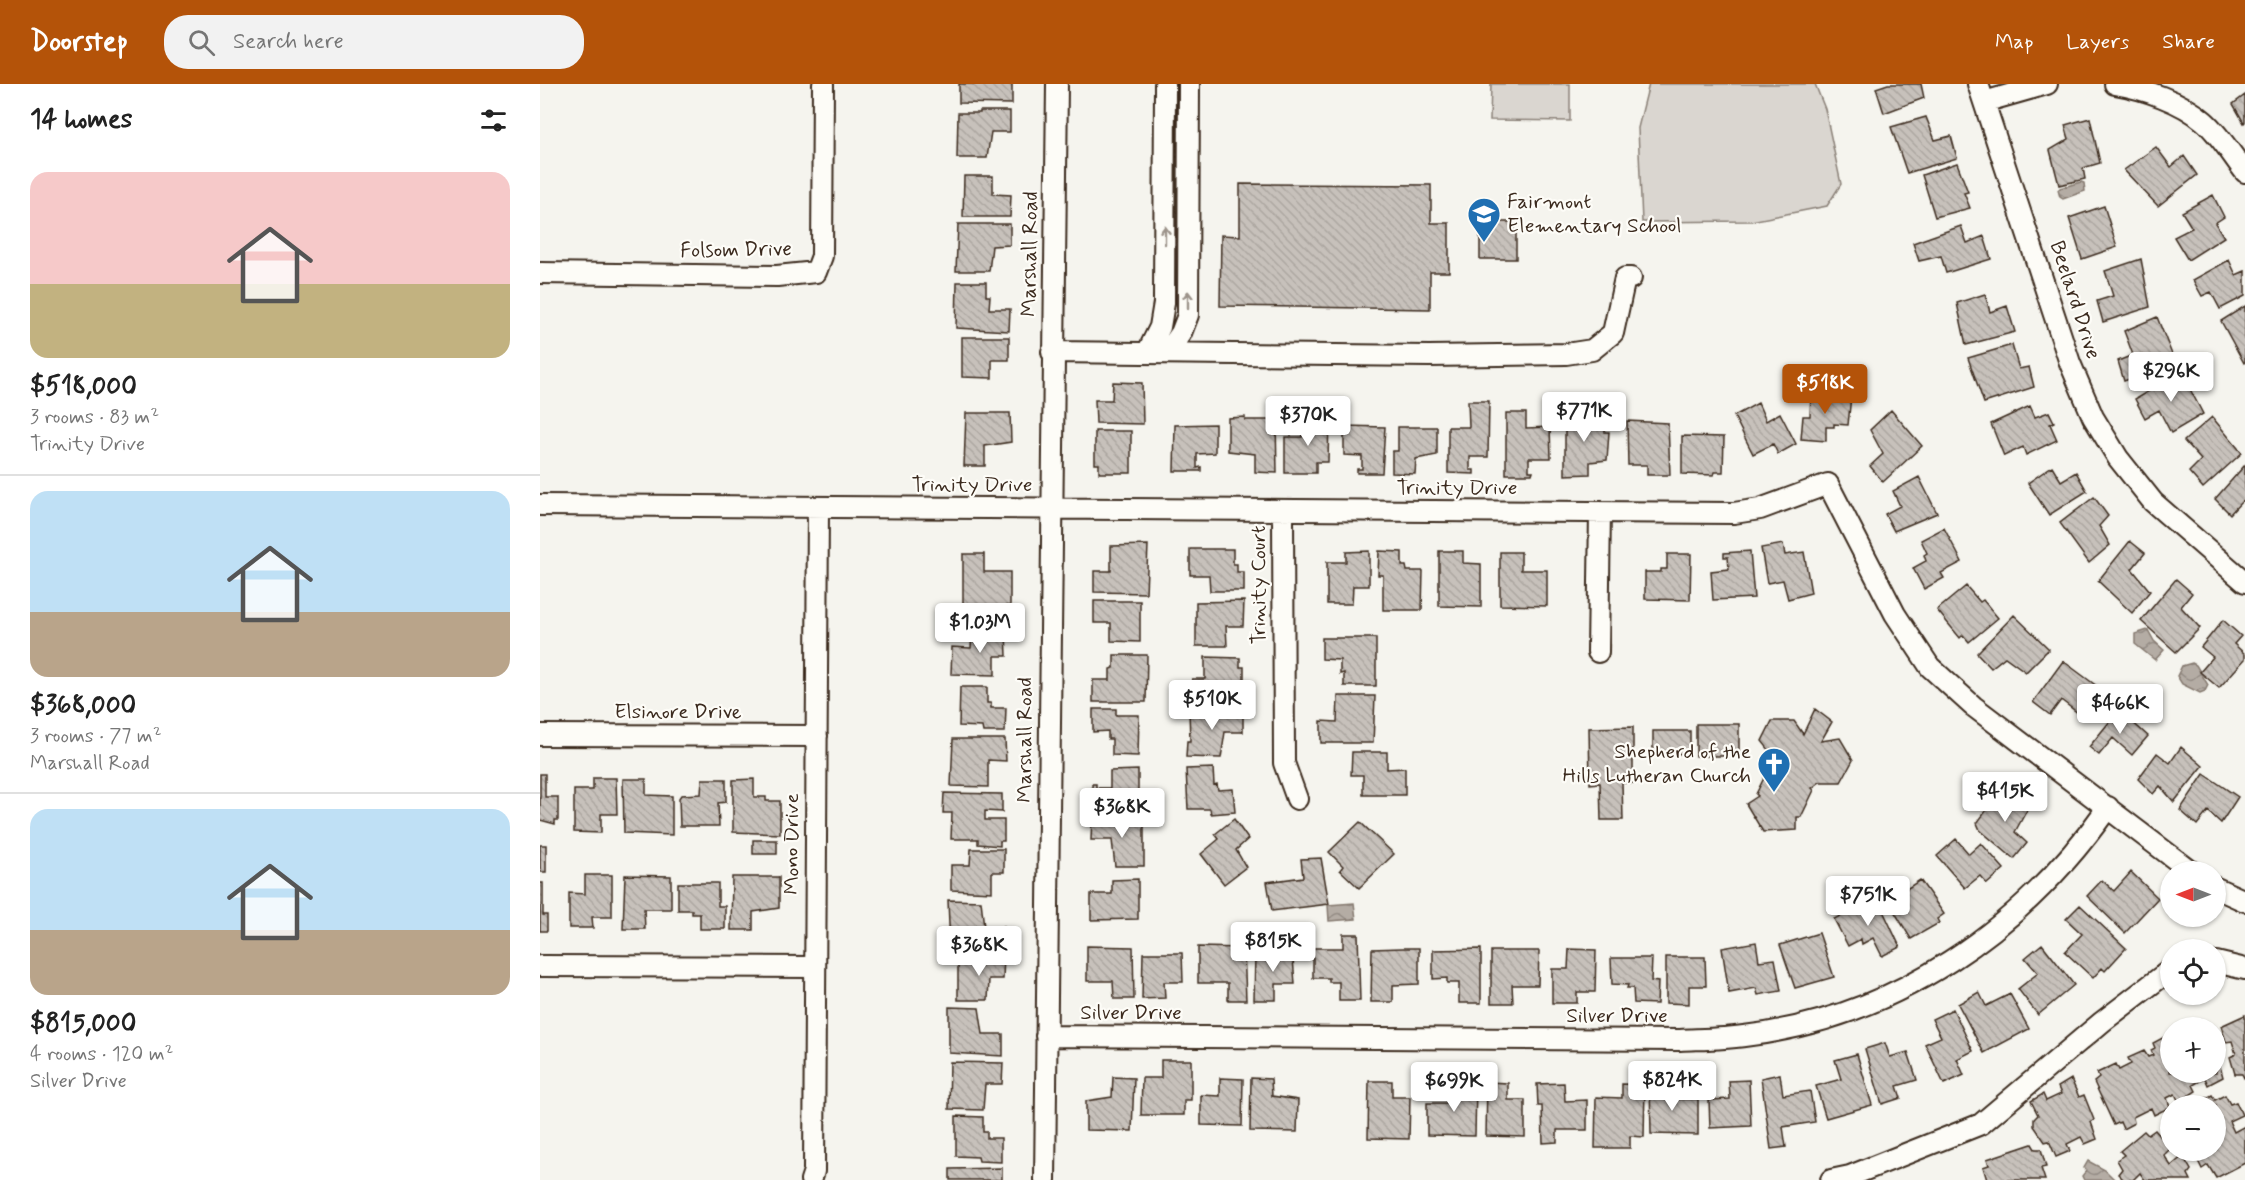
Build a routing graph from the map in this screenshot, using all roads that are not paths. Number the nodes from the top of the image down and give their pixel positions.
1 (823, 84) edge
2 (1057, 84) edge
3 (1165, 84) edge
4 (1189, 84) edge
5 (2047, 84) edge
6 (2115, 84) edge
7 (1981, 93) edge
8 (2245, 172) edge
9 (540, 273) edge
10 (1631, 278) dead end
11 (1052, 352) junction
12 (1147, 353) junction
13 (1167, 353) junction
14 (540, 505) edge
15 (818, 508) junction
16 (1051, 510) junction
17 (1283, 512) junction
18 (1600, 512) junction
19 (2245, 582) edge
20 (1598, 652) dead end
21 (540, 735) edge
22 (817, 736) junction
23 (1297, 799) dead end
24 (2108, 807) junction
25 (2178, 861) edge
26 (2226, 893) edge
27 (2245, 902) edge
28 (2226, 964) edge
29 (540, 966) edge
30 (815, 967) junction
31 (2245, 969) edge
32 (2160, 978) edge
33 (1046, 1036) junction
34 (810, 1180) edge
35 (1045, 1180) edge
36 (1831, 1180) edge

1 - 9 street, Folsom Drive
2 - 11 street, Marshall Road
12 -> 3 street
13 -> 4 street
5 - 7 street
6 - 8 street
7 - 19 street, Beelard Drive
10 - 13 street
11 - 12 street
11 - 16 street, Marshall Road
12 - 13 street
14 - 15 street, Trinity Drive
15 - 16 street, Trinity Drive
15 - 22 street, Mono Drive
16 - 17 street, Trinity Drive
16 - 33 street, Marshall Road
17 - 18 street, Trinity Drive
17 - 23 street, Trinity Court
18 - 20 street
18 - 24 street, Trinity Drive
21 - 22 street, Elsinore Drive
22 - 30 street, Mono Drive
24 - 25 street, Trinity Drive
24 - 33 street, Silver Drive
26 - 27 street
28 - 31 street
29 - 30 street
30 - 34 street, Mono Drive
32 - 36 street
33 - 35 street, Marshall Road

